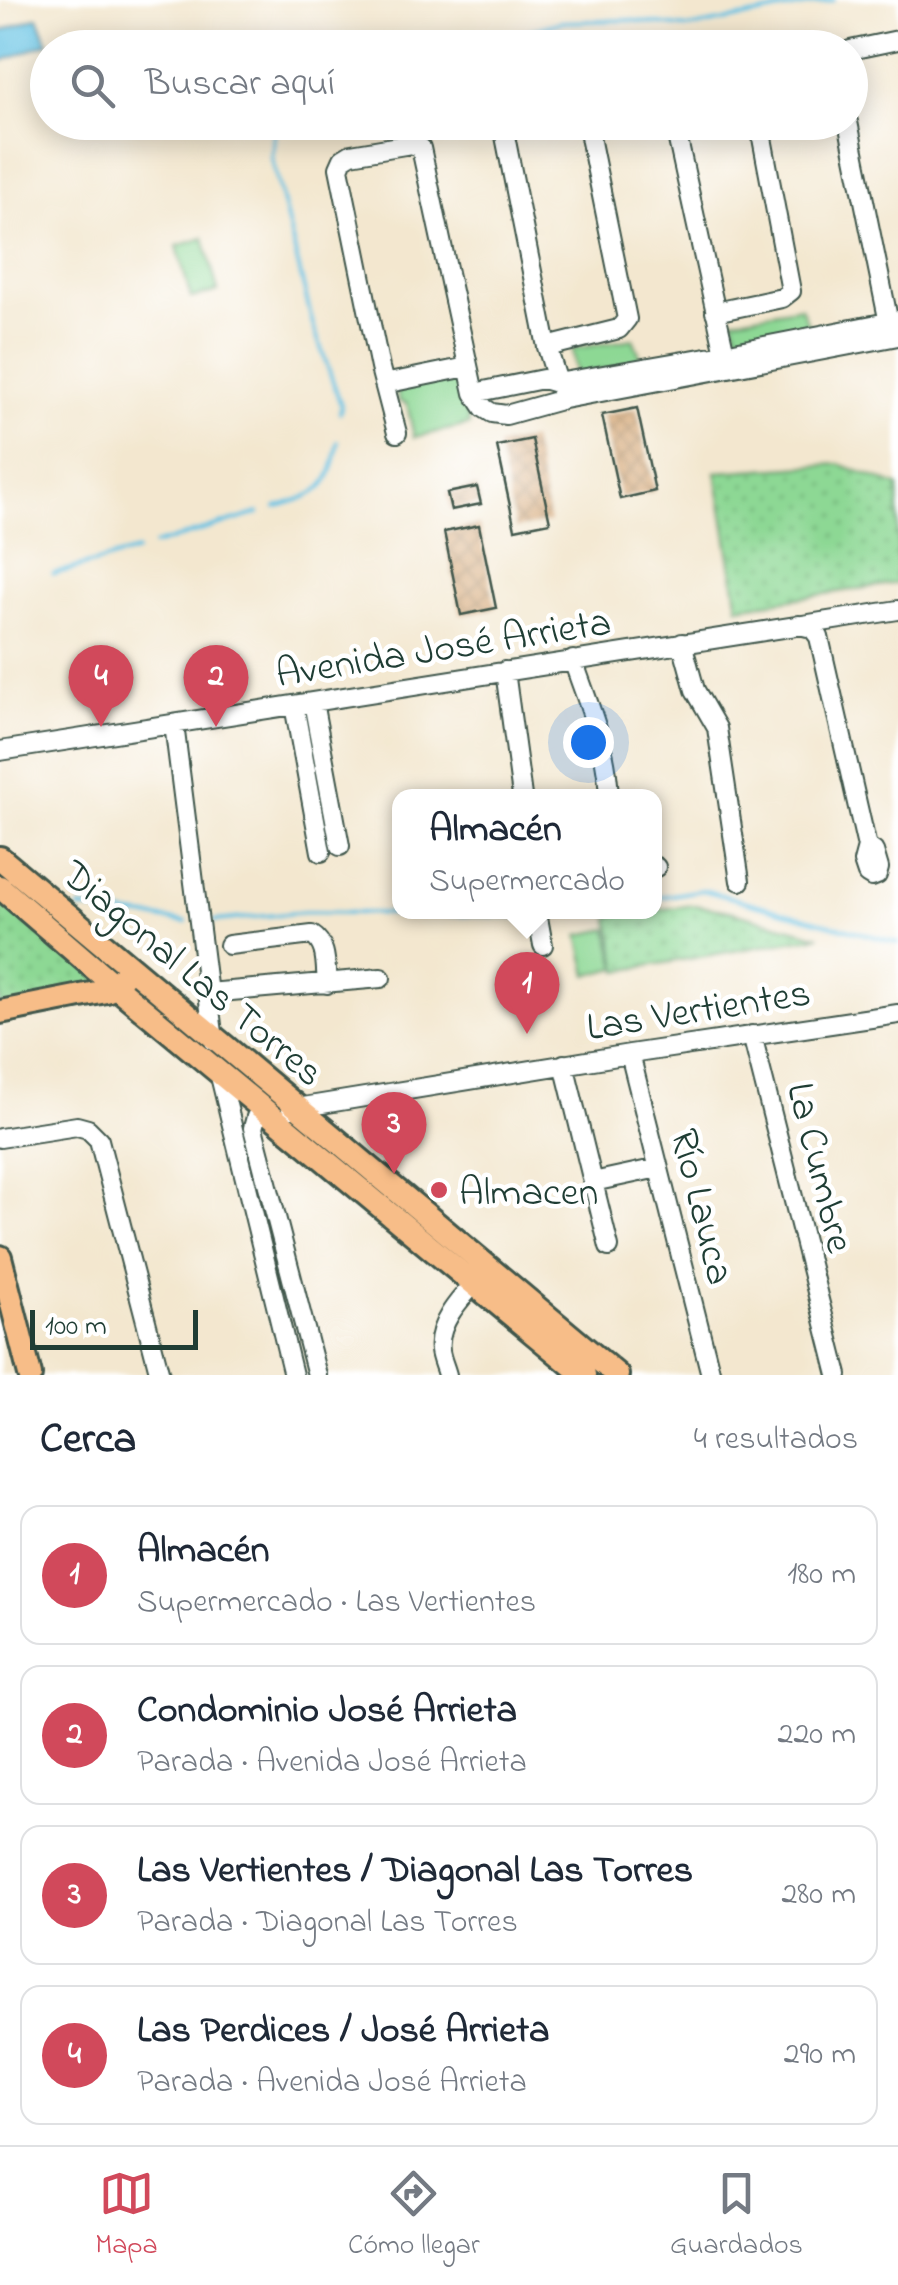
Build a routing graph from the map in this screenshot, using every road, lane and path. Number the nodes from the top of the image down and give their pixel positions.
1 (898, 40) edge
2 (868, 46) edge
3 (505, 140) edge
4 (591, 140) edge
5 (678, 140) edge
6 (762, 140) edge
7 (853, 140) edge
8 (889, 275) edge
9 (715, 312) junction
10 (894, 329) edge
11 (547, 347) junction
12 (726, 361) junction
13 (468, 367) junction
14 (384, 384) junction
15 (561, 392) junction
16 (474, 393) junction
17 (397, 433) dead end
18 (898, 610) edge
19 (836, 619) junction
20 (799, 625) junction
21 (818, 637) junction
22 (682, 643) junction
23 (573, 660) junction
24 (505, 671) junction
25 (303, 703) junction
26 (174, 724) junction
27 (0, 750) edge
28 (521, 789) edge
29 (609, 789) edge
30 (340, 846) dead end
31 (867, 846) dead end
32 (321, 852) dead end
33 (0, 858) edge
34 (740, 881) dead end
35 (0, 886) edge
36 (538, 919) edge
37 (229, 945) dead end
38 (542, 945) dead end
39 (122, 961) junction
40 (381, 978) dead end
41 (327, 984) junction
42 (116, 987) junction
43 (208, 993) junction
44 (0, 1012) edge
45 (898, 1014) edge
46 (752, 1035) junction
47 (214, 1038) junction
48 (630, 1054) junction
49 (564, 1064) junction
50 (219, 1071) junction
51 (296, 1107) junction
52 (268, 1112) junction
53 (0, 1138) edge
54 (658, 1168) junction
55 (593, 1182) junction
56 (609, 1248) dead end
57 (0, 1257) edge
58 (482, 1275) junction
59 (30, 1375) edge
60 (160, 1375) edge
61 (293, 1375) edge
62 (317, 1375) edge
63 (446, 1375) edge
64 (584, 1375) edge
65 (617, 1375) edge
66 (710, 1375) edge
67 (838, 1375) edge

1 - 2 street
3 - 11 street
4 - 11 street
5 - 9 street
6 - 9 street
7 - 8 street
8 - 10 street
9 - 12 street
10 - 12 street
11 - 15 street
12 - 15 street
13 - 14 street
13 - 14 street
13 - 16 street
14 - 17 street
15 - 16 street
15 - 16 street
18 - 19 street, Avenida José Arrieta
19 - 20 street, Avenida José Arrieta
19 - 21 street
20 - 21 street
20 - 22 street, Avenida José Arrieta
21 - 31 street
22 - 23 street, Avenida José Arrieta
22 - 34 street
23 - 24 street, Avenida José Arrieta
23 - 29 street
24 - 25 street, Avenida José Arrieta
24 - 28 street
25 - 26 street, Avenida José Arrieta
25 - 30 street
25 - 32 street
26 - 27 street, Avenida José Arrieta
26 - 43 street
33 - 39 main road, Diagonal Las Torres
35 - 42 main road, Diagonal Las Torres
36 - 38 street
37 - 41 street
39 - 42 main road
39 - 47 main road, Diagonal Las Torres
40 - 41 street
41 - 43 street
42 - 44 main road
42 - 50 main road, Diagonal Las Torres
43 - 47 street
45 - 46 street, Las Vertientes
46 - 48 street, Las Vertientes
46 - 67 street, La Cumbre
47 - 50 street
47 - 51 main road, Diagonal Las Torres
48 - 49 street, Las Vertientes
48 - 54 street, Río Lauca
49 - 51 street, Las Vertientes
49 - 55 street
50 - 52 main road, Diagonal Las Torres
50 - 61 street
51 - 52 street, Las Vertientes
51 - 58 main road, Diagonal Las Torres
52 - 58 main road, Diagonal Las Torres
52 - 62 street
53 - 60 street
54 - 55 street
54 - 66 street, Río Lauca
55 - 56 street
57 - 59 main road
58 - 63 street
58 - 64 main road, Diagonal Las Torres
58 - 65 main road, Diagonal Las Torres

